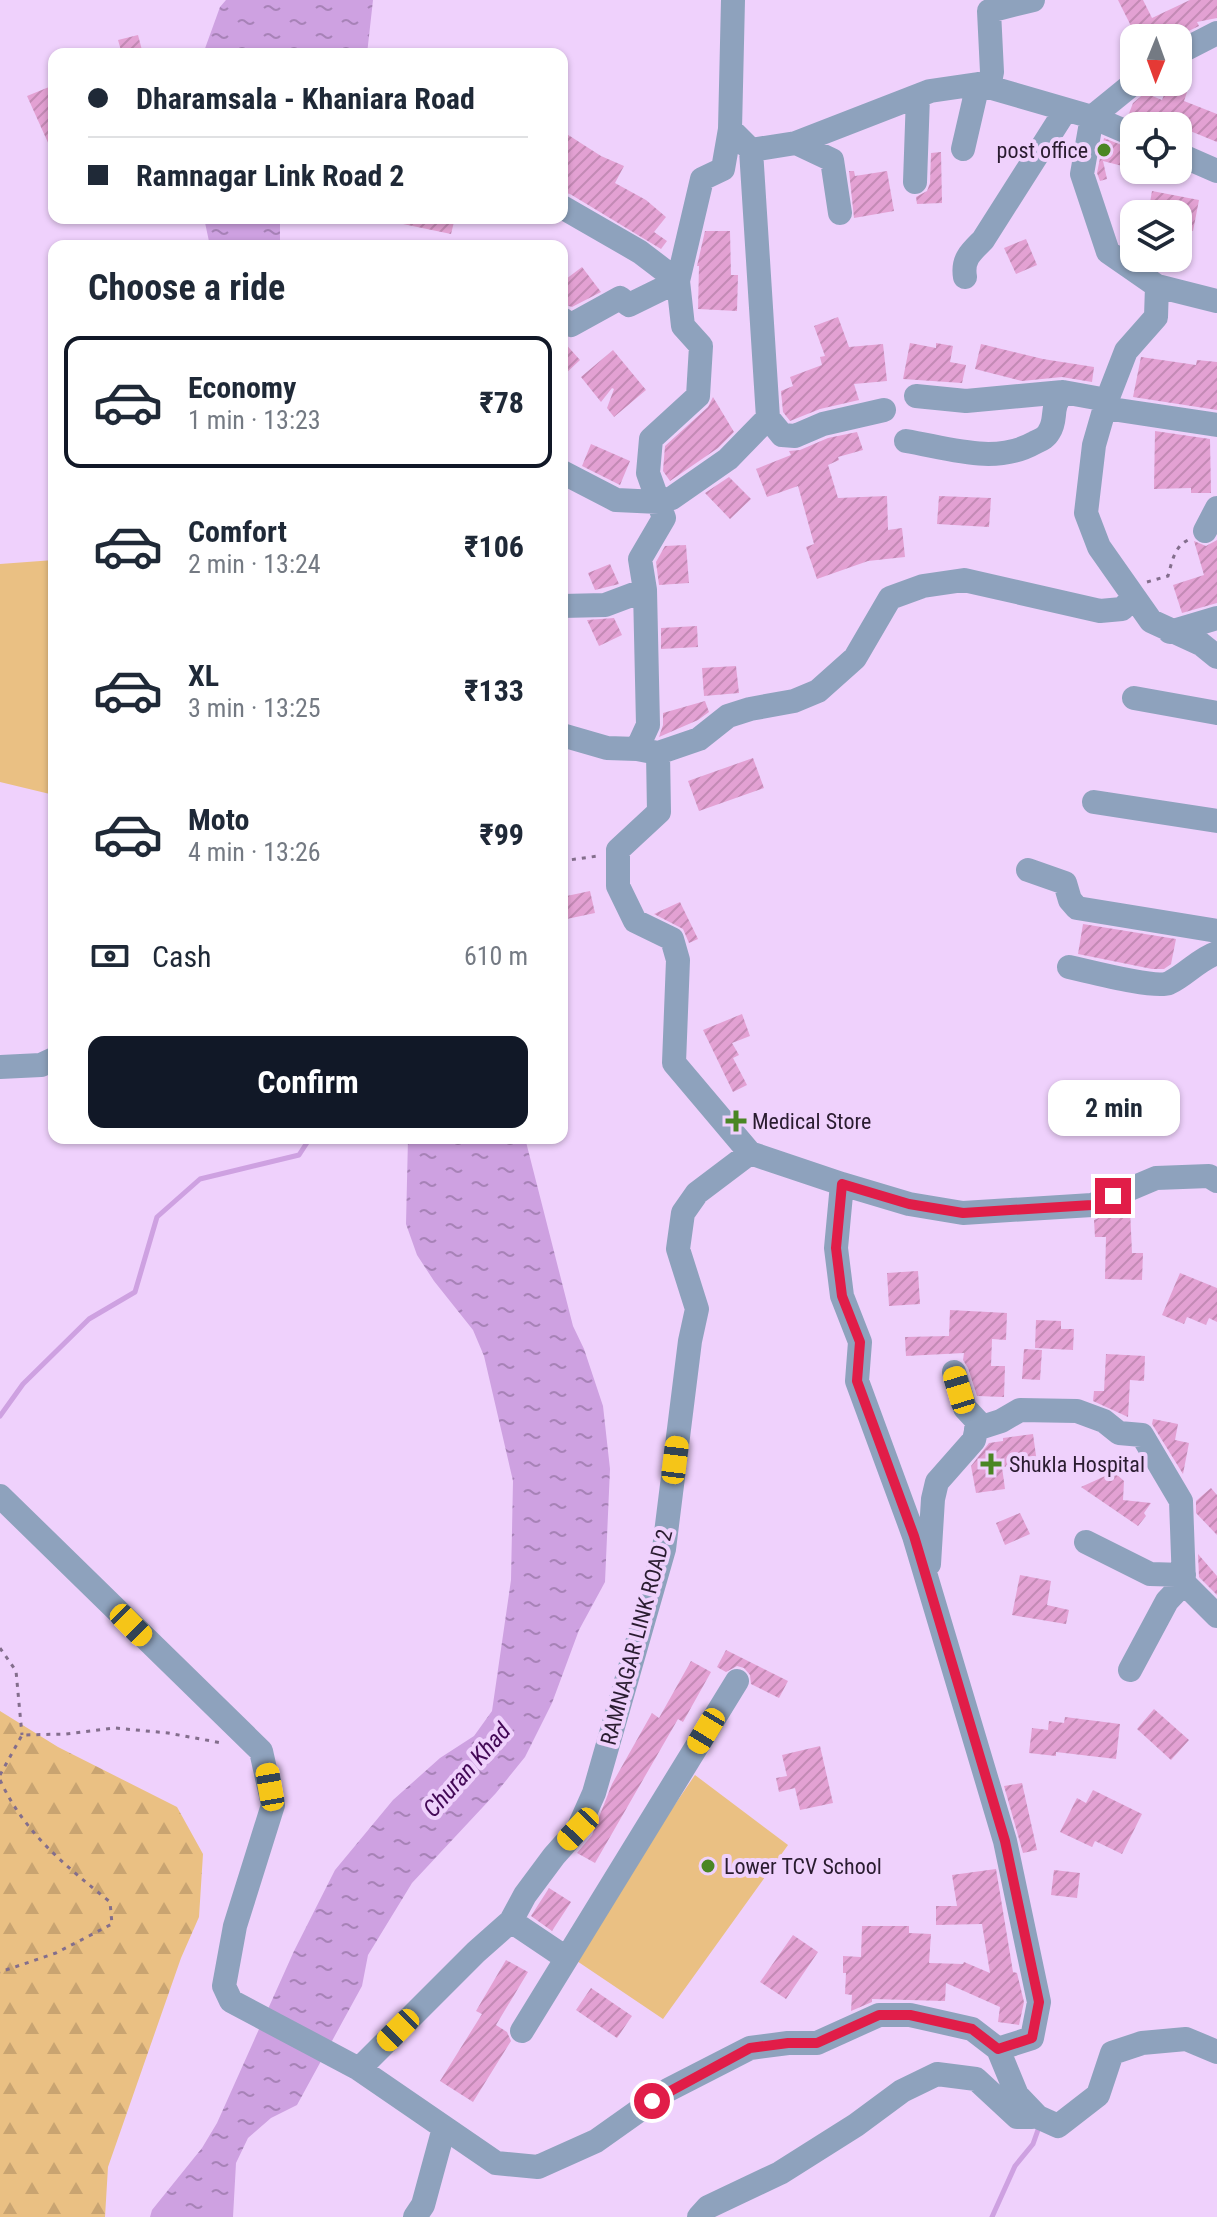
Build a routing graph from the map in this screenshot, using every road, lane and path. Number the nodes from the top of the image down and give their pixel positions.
1 (733, 0) edge
2 (1033, 0) edge
3 (1217, 33) edge
4 (1192, 46) edge
5 (983, 85) junction
6 (1120, 94) edge
7 (918, 96) junction
8 (1065, 111) junction
9 (1092, 117) junction
10 (730, 129) junction
11 (1120, 129) edge
12 (796, 143) junction
13 (963, 149) dead end
14 (751, 150) junction
15 (1192, 160) edge
16 (1217, 171) edge
17 (915, 182) dead end
18 (568, 210) edge
19 (840, 213) dead end
20 (965, 277) dead end
21 (678, 281) junction
22 (1157, 286) junction
23 (1217, 301) edge
24 (568, 323) edge
25 (1063, 392) junction
26 (916, 396) dead end
27 (1106, 404) junction
28 (884, 410) dead end
29 (768, 418) junction
30 (1217, 425) edge
31 (906, 441) dead end
32 (568, 475) edge
33 (659, 502) junction
34 (1217, 508) edge
35 (1205, 531) joint
36 (645, 590) junction
37 (1133, 598) junction
38 (568, 606) edge
39 (1217, 618) edge
40 (1170, 632) junction
41 (1217, 657) edge
42 (1134, 698) dead end
43 (1217, 713) edge
44 (568, 737) edge
45 (648, 751) junction
46 (1094, 802) dead end
47 (1217, 821) edge
48 (618, 850) junction
49 (568, 860) edge
50 (1028, 870) dead end
51 (1217, 931) edge
52 (1217, 953) edge
53 (1069, 967) dead end
54 (48, 1062) edge
55 (0, 1067) edge
56 (750, 1153) junction
57 (1217, 1181) edge
58 (842, 1184) junction
59 (954, 1372) dead end
60 (976, 1429) junction
61 (0, 1496) edge
62 (1086, 1542) dead end
63 (1184, 1579) junction
64 (929, 1590) junction
65 (1217, 1616) edge
66 (0, 1648) edge
67 (1130, 1670) dead end
68 (737, 1681) dead end
69 (22, 1735) junction
70 (230, 1745) dead end
71 (0, 1777) edge
72 (511, 1921) junction
73 (566, 1958) junction
74 (0, 1972) edge
75 (522, 2031) dead end
76 (998, 2049) junction
77 (1217, 2052) edge
78 (359, 2069) junction
79 (1038, 2117) junction
80 (444, 2128) junction
81 (415, 2217) edge
82 (699, 2217) edge

1 - 10 street
2 - 5 street
3 - 4 street
5 - 7 street
5 - 8 street
5 - 13 street
6 - 9 street
7 - 12 street
7 - 17 street
8 - 9 street
8 - 20 street
9 - 11 street
9 - 22 street
10 - 14 street
10 - 21 street
12 - 14 street
12 - 19 street
14 - 29 street
15 - 16 street
18 - 21 street
21 - 24 street
21 - 33 street
22 - 23 street
22 - 27 street
25 - 26 street
25 - 27 street
25 - 31 street
27 - 30 street
27 - 37 street
28 - 29 street
29 - 33 street
32 - 33 street
33 - 36 street
34 - 35 street
35 - 37 path
36 - 38 street
36 - 45 street
37 - 40 street
37 - 45 street
39 - 40 street
40 - 41 street
42 - 43 street
44 - 45 street
45 - 48 street
46 - 47 street
48 - 49 path
48 - 56 street
50 - 51 street
52 - 53 street
54 - 55 street
56 - 58 street
56 - 72 street, RAMNAGAR LINK ROAD 2
57 - 58 street
58 - 64 street
59 - 60 street
60 - 63 street
60 - 64 street
61 - 78 street
62 - 63 street
63 - 65 street
63 - 67 street
64 - 76 street
66 - 69 path
68 - 73 street
69 - 70 path
69 - 71 path
71 - 74 path
72 - 73 street
72 - 78 street, RAMNAGAR LINK ROAD 2
73 - 75 street
76 - 79 street
76 - 80 street
77 - 79 street
78 - 80 street
79 - 82 street
80 - 81 street

